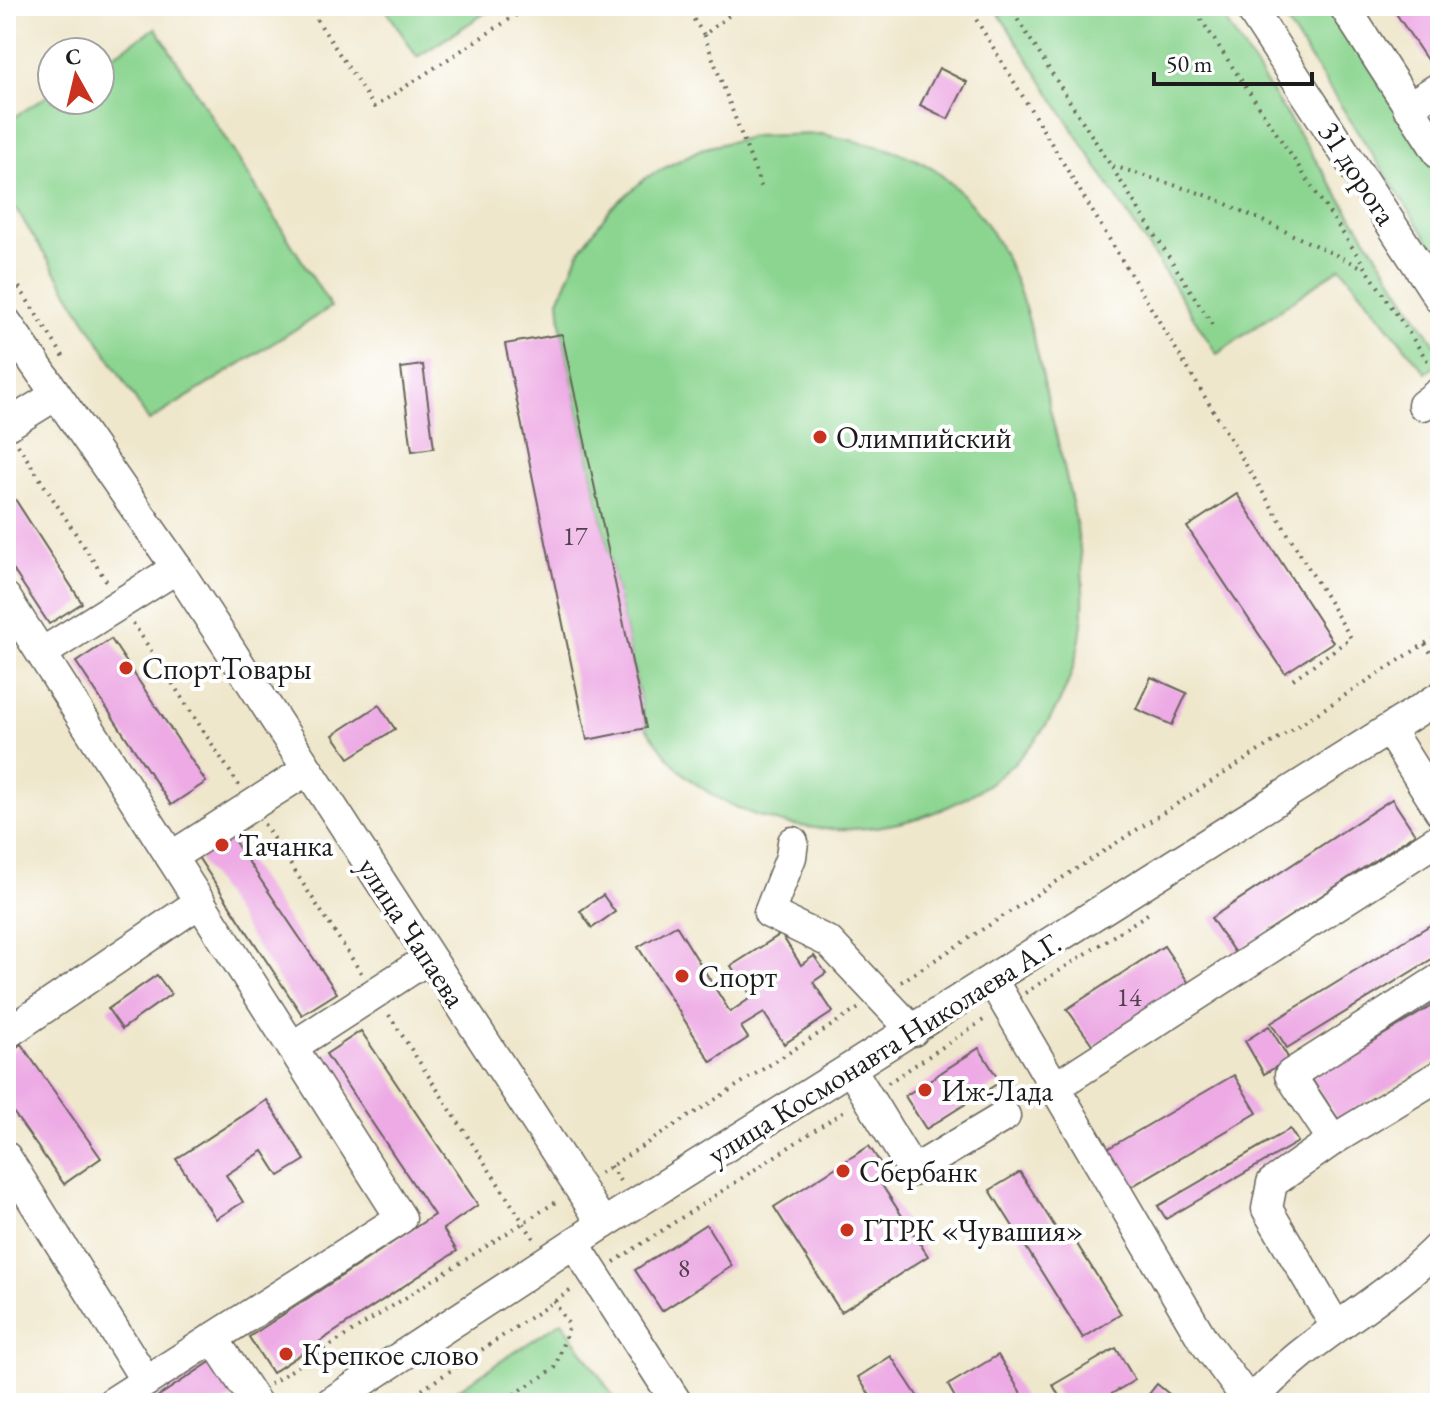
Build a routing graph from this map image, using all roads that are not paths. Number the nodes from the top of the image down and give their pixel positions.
1 (1249, 6) edge
2 (1344, 6) edge
3 (1440, 87) edge
4 (1408, 107) junction
5 (1440, 155) edge
6 (1440, 299) edge
7 (6, 322) edge
8 (56, 395) junction
9 (6, 426) edge
10 (177, 568) junction
11 (6, 598) edge
12 (42, 653) junction
13 (1440, 697) edge
14 (1389, 730) junction
15 (307, 770) junction
16 (1440, 811) edge
17 (1440, 838) edge
18 (793, 842) dead end
19 (171, 857) junction
20 (200, 902) junction
21 (429, 958) junction
22 (1440, 979) edge
23 (1000, 992) junction
24 (913, 1031) junction
25 (6, 1034) edge
26 (292, 1047) junction
27 (851, 1069) junction
28 (1440, 1075) edge
29 (1055, 1087) junction
30 (1005, 1116) dead end
31 (1333, 1140) junction
32 (6, 1157) edge
33 (603, 1224) junction
34 (574, 1243) junction
35 (1440, 1245) edge
36 (1335, 1325) junction
37 (213, 1338) junction
38 (146, 1381) junction
39 (253, 1399) edge
40 (112, 1403) edge
41 (330, 1403) edge
42 (677, 1403) edge
43 (1250, 1403) edge

1 - 6 street, 31 дорога
2 - 4 street
3 - 4 street
4 - 5 street
7 - 8 street, улица Чапаева
8 - 9 street
8 - 10 street, улица Чапаева
10 - 12 street
10 - 15 street, улица Чапаева
11 - 12 street
12 - 19 street
13 - 14 street, улица Космонавта Николаева А.Г.
14 - 16 street
14 - 23 street, улица Космонавта Николаева А.Г.
15 - 19 street
15 - 21 street, улица Чапаева
17 - 29 street
18 - 24 street
19 - 20 street
20 - 25 street
20 - 26 street
21 - 26 street
21 - 33 street, улица Чапаева
22 - 31 street
23 - 24 street, улица Космонавта Николаева А.Г.
23 - 29 street
24 - 27 street, улица Космонавта Николаева А.Г.
26 - 37 street
27 - 30 street
27 - 33 street, улица Космонавта Николаева А.Г.
28 - 31 street
29 - 43 street
31 - 36 street
32 - 38 street
33 - 34 street, улица Космонавта Николаева А.Г.
34 - 41 street, улица Космонавта Николаева А.Г.
34 - 42 street
35 - 36 street
36 - 43 street
37 - 38 street
37 - 39 street
38 - 40 street

